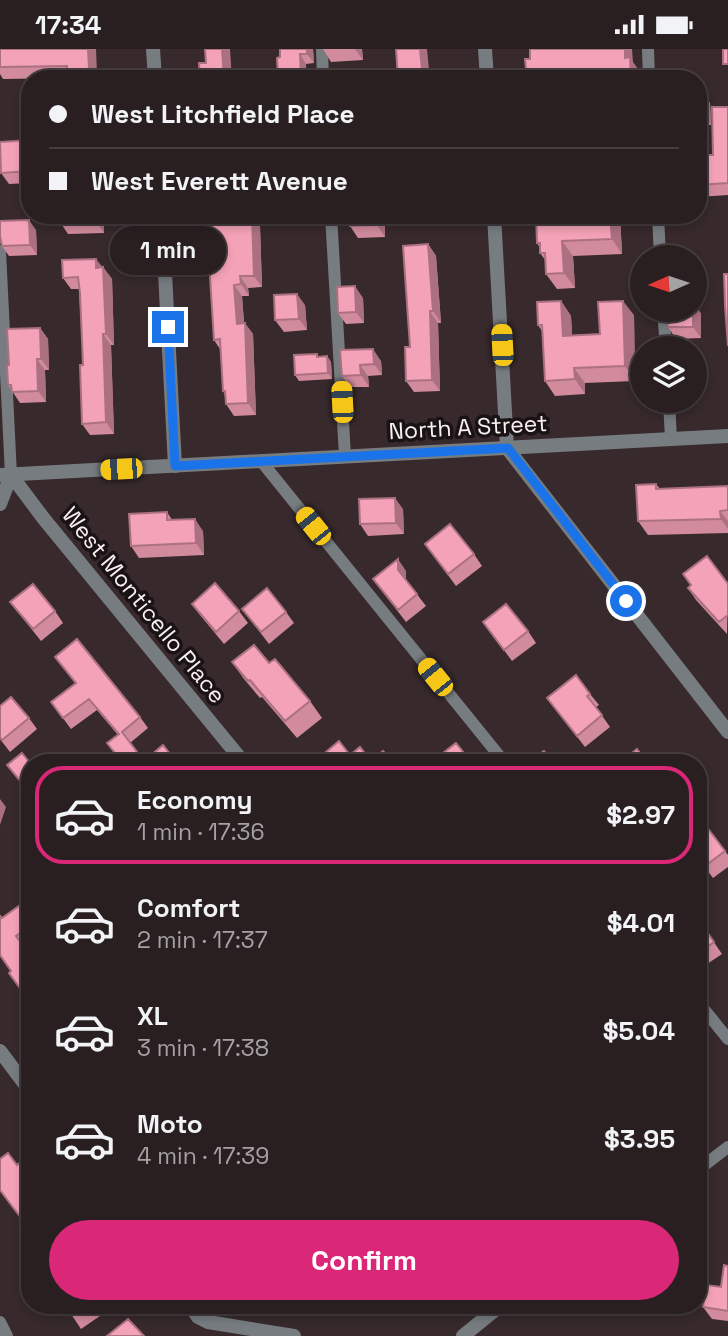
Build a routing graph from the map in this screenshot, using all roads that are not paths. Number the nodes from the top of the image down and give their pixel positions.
1 (153, 49) edge
2 (322, 49) edge
3 (485, 49) edge
4 (648, 49) edge
5 (154, 70) edge
6 (323, 70) edge
7 (486, 70) edge
8 (649, 70) edge
9 (162, 224) edge
10 (332, 224) edge
11 (495, 224) edge
12 (658, 224) edge
13 (659, 245) edge
14 (0, 251) edge
15 (670, 413) edge
16 (728, 436) edge
17 (671, 439) junction
18 (508, 448) junction
19 (345, 456) junction
20 (261, 461) junction
21 (175, 466) junction
22 (6, 475) edge
23 (0, 504) edge
24 (728, 732) edge
25 (237, 754) edge
26 (498, 754) edge
27 (707, 1013) edge
28 (728, 1039) edge
29 (0, 1051) edge
30 (21, 1079) edge
31 (728, 1147) edge
32 (707, 1163) edge
33 (196, 1314) edge
34 (490, 1314) edge
35 (0, 1322) edge
36 (7, 1336) edge
37 (293, 1336) edge
38 (463, 1336) edge

1 - 5 street
2 - 6 lane
3 - 7 street
4 - 8 lane
9 - 21 street
10 - 19 lane
11 - 18 street
12 - 13 lane
14 - 22 lane
15 - 17 lane
16 - 17 street, North A Street
17 - 18 street, North A Street
18 - 19 street, North A Street
18 - 24 street
19 - 20 street, North A Street
20 - 21 street, North A Street
20 - 26 lane
21 - 22 street, North A Street
22 - 23 street
22 - 25 street, West Monticello Place
27 - 28 lane
29 - 30 street
31 - 32 lane
33 - 37 street
34 - 38 street
35 - 36 lane

